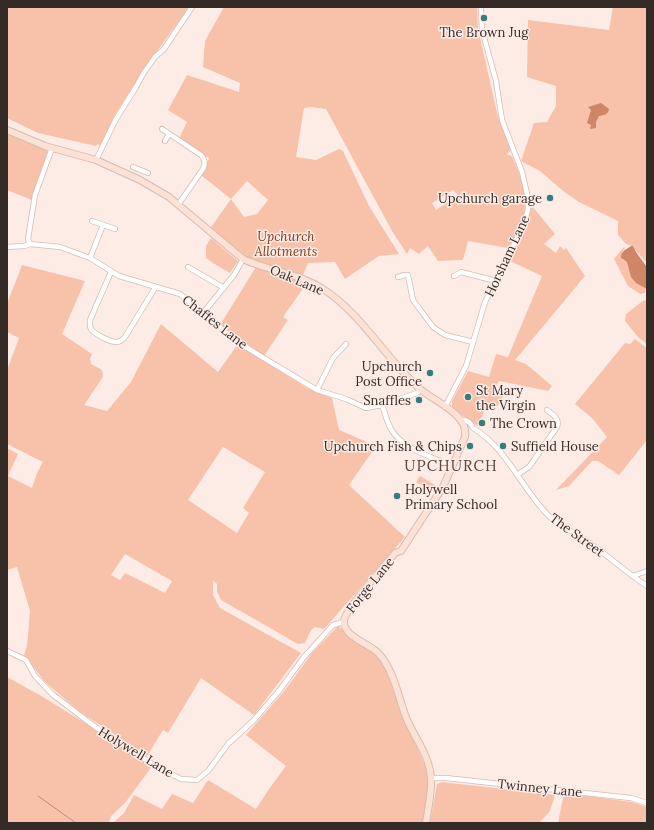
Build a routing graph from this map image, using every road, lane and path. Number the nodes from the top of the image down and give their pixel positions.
1 (192, 7) edge
2 (481, 7) edge
3 (162, 129) dead end
4 (7, 130) edge
5 (169, 134) junction
6 (165, 141) dead end
7 (52, 148) junction
8 (96, 160) junction
9 (133, 167) dead end
10 (141, 170) junction
11 (148, 174) dead end
12 (138, 178) junction
13 (178, 205) junction
14 (92, 221) dead end
15 (102, 225) junction
16 (115, 229) dead end
17 (30, 244) junction
18 (7, 247) edge
19 (90, 258) junction
20 (243, 259) junction
21 (188, 267) dead end
22 (111, 272) junction
23 (454, 276) dead end
24 (398, 277) dead end
25 (496, 281) junction
26 (155, 288) junction
27 (224, 288) junction
28 (203, 313) junction
29 (473, 342) junction
30 (339, 343) dead end
31 (317, 390) junction
32 (421, 390) junction
33 (382, 406) junction
34 (445, 407) junction
35 (547, 410) dead end
36 (462, 420) junction
37 (473, 428) junction
38 (466, 432) junction
39 (453, 467) junction
40 (517, 475) junction
41 (647, 571) edge
42 (633, 576) junction
43 (647, 586) edge
44 (344, 622) junction
45 (7, 651) edge
46 (431, 778) junction
47 (647, 803) edge
48 (426, 823) edge

1 - 8 street
2 - 25 street, Horsham Lane
3 - 5 street
4 - 7 street, Oak Lane
5 - 6 street
5 - 13 street
7 - 8 street, Oak Lane
7 - 17 street
8 - 12 street, Oak Lane
9 - 10 street
10 - 11 street
10 - 12 street
12 - 13 street, Oak Lane
13 - 20 street, Oak Lane
14 - 15 street
15 - 16 street
15 - 19 street
17 - 18 street, Chaffes Lane
17 - 19 street, Chaffes Lane
19 - 22 street, Chaffes Lane
20 - 27 street
20 - 32 street, Oak Lane
21 - 27 street
22 - 26 street, Chaffes Lane
22 - 26 street
23 - 25 street
24 - 29 street
25 - 29 street, Horsham Lane
26 - 28 street, Chaffes Lane
27 - 28 street
28 - 31 street, Chaffes Lane
29 - 34 street, Horsham Lane
30 - 31 street
31 - 33 street, Chaffes Lane
32 - 33 street, Chaffes Lane
32 - 34 street, Oak Lane
33 - 39 street
34 - 36 street, Oak Lane
35 - 40 street
36 - 37 street, The Street
36 - 38 street, Oak Lane
37 - 38 street
37 - 40 street, The Street
38 - 39 street, Forge Lane
39 - 44 street, Forge Lane
40 - 42 street, The Street
41 - 42 street
42 - 43 street, The Street
44 - 45 street, Holywell Lane
44 - 46 street, Forge Lane
46 - 47 street, Twinney Lane
46 - 48 street, Forge Lane

